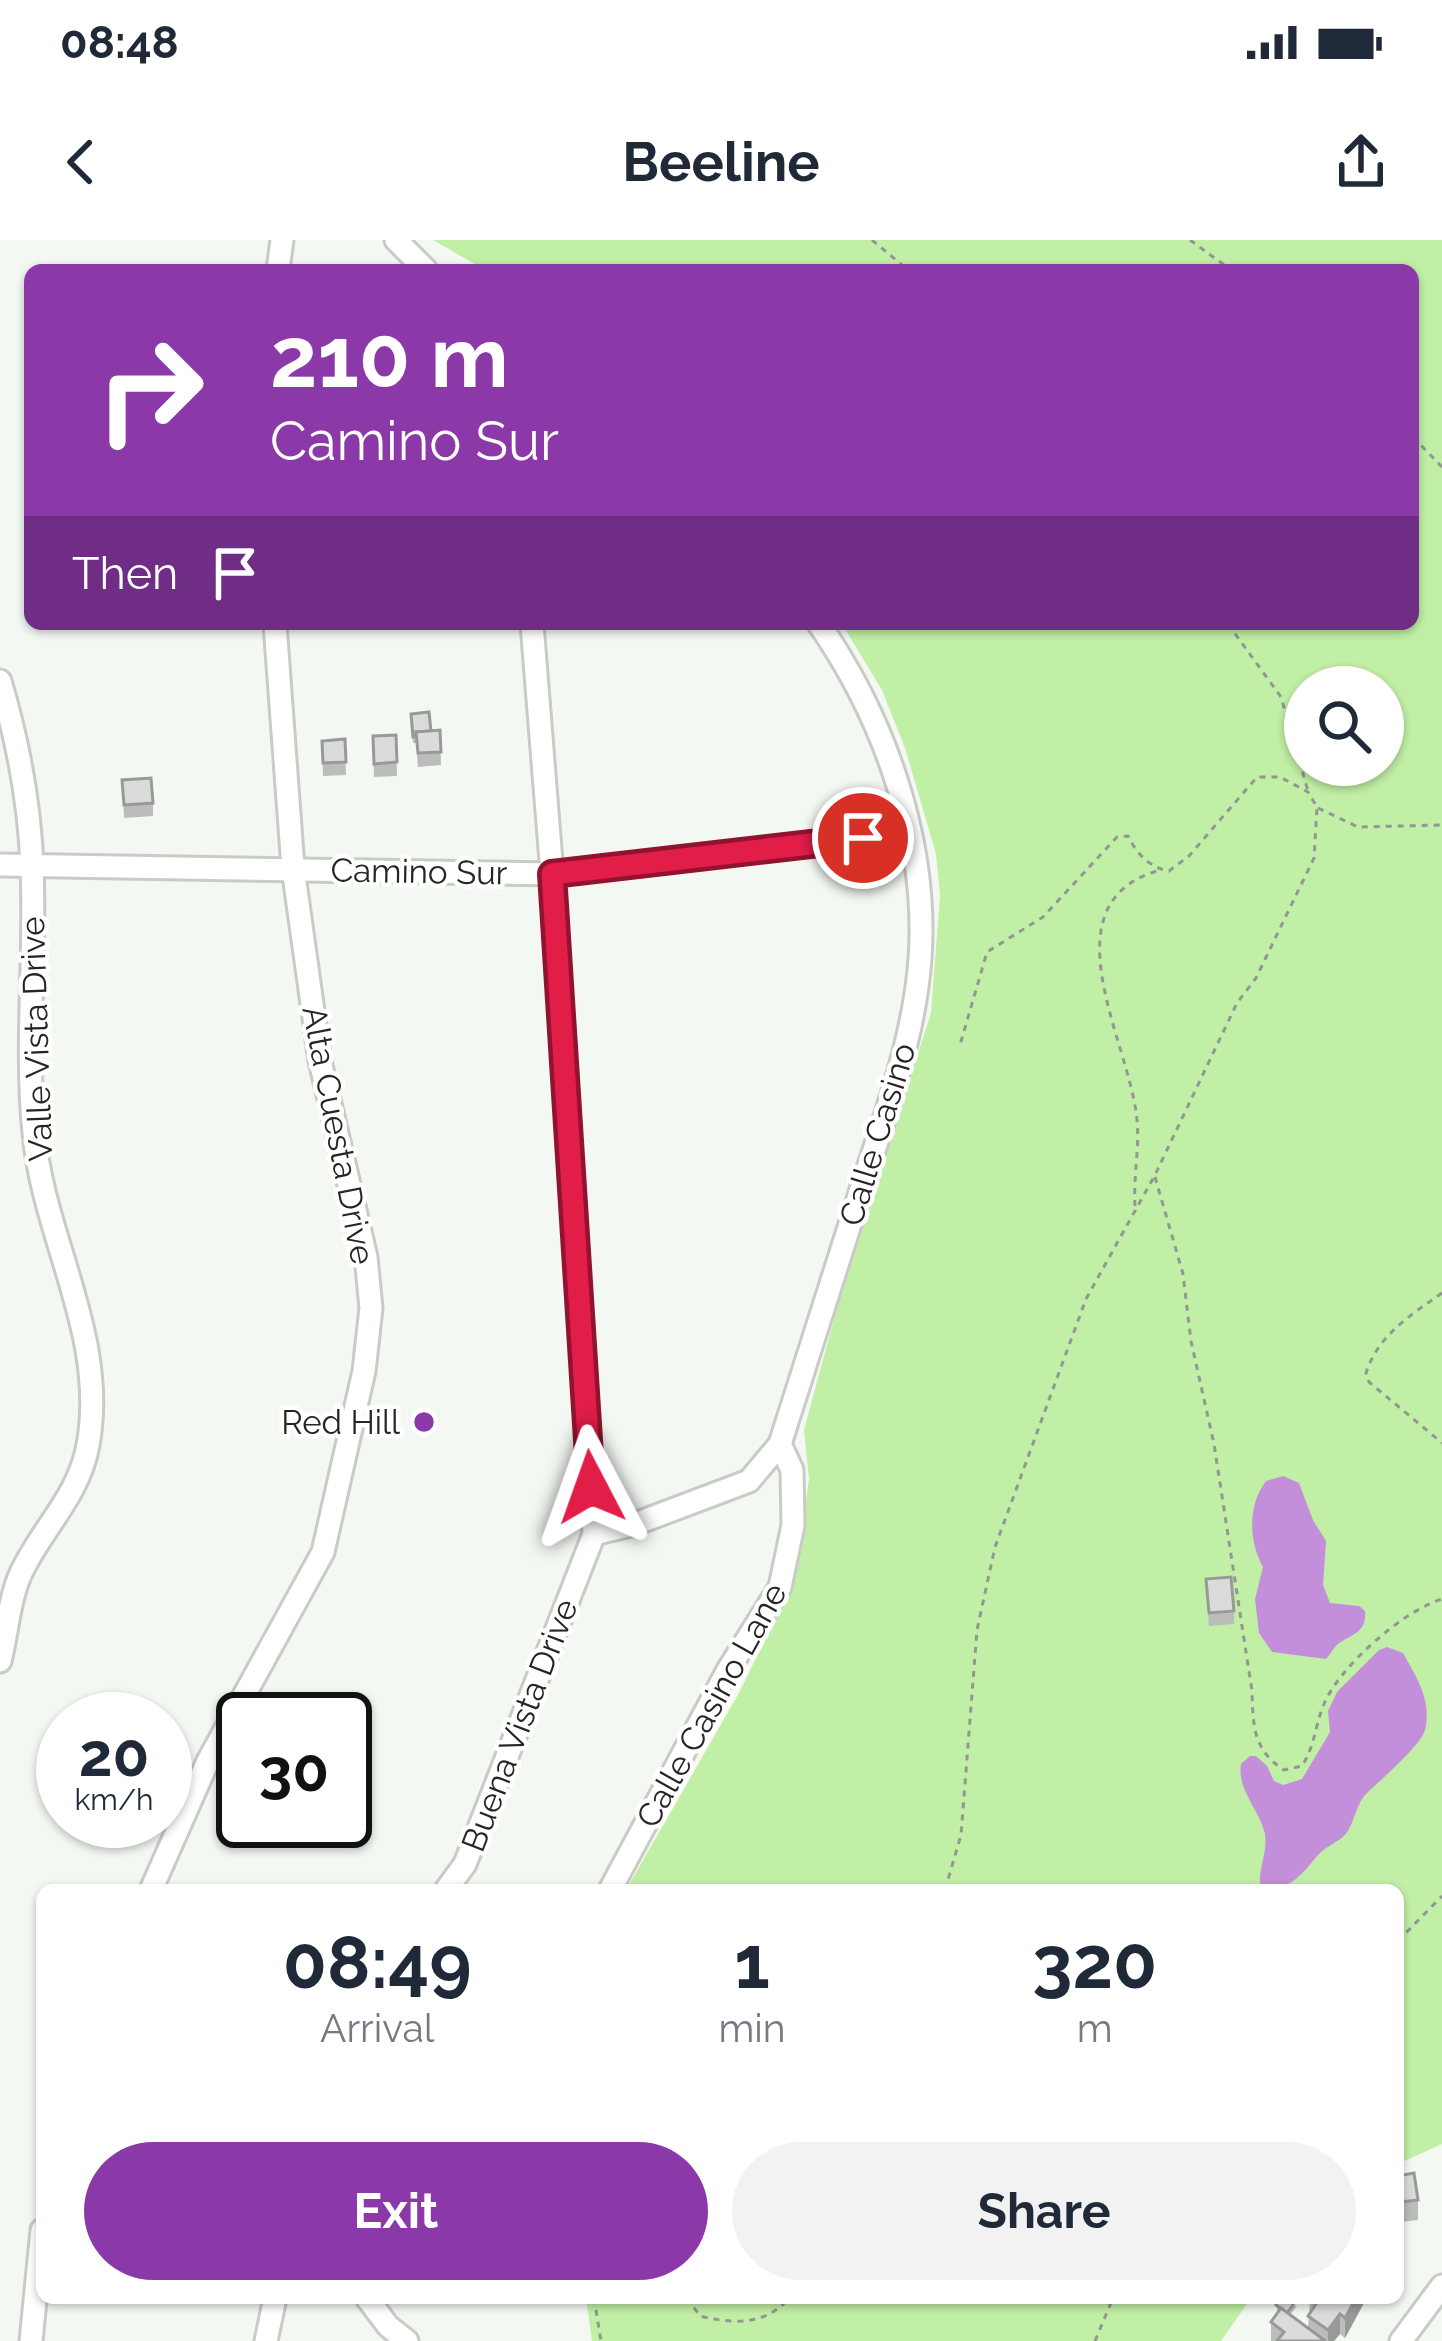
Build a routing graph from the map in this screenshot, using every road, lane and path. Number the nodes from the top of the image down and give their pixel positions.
1 (396, 240) edge
2 (872, 240) edge
3 (1190, 240) edge
4 (420, 264) edge
5 (901, 264) edge
6 (1223, 264) edge
7 (1419, 443) edge
8 (1442, 466) edge
9 (275, 630) edge
10 (532, 630) edge
11 (823, 630) edge
12 (1232, 630) edge
13 (0, 681) edge
14 (1308, 792) junction
15 (1317, 807) junction
16 (1442, 825) edge
17 (907, 833) junction
18 (0, 865) edge
19 (32, 866) junction
20 (293, 868) junction
21 (1161, 869) junction
22 (552, 874) junction
23 (960, 1045) dead end
24 (1155, 1175) junction
25 (1136, 1208) junction
26 (1442, 1293) edge
27 (1442, 1443) edge
28 (780, 1444) junction
29 (594, 1534) junction
30 (1442, 1599) edge
31 (0, 1661) edge
32 (154, 1884) edge
33 (450, 1884) edge
34 (613, 1884) edge
35 (948, 1884) edge
36 (1442, 1896) edge
37 (1404, 1935) edge
38 (1442, 2285) edge
39 (36, 2291) edge
40 (274, 2304) edge
41 (372, 2304) edge
42 (595, 2304) edge
43 (691, 2304) edge
44 (782, 2304) edge
45 (1110, 2304) edge
46 (31, 2341) edge
47 (266, 2341) edge
48 (406, 2341) edge
49 (601, 2341) edge
50 (1095, 2341) edge
51 (1401, 2341) edge

1 - 4 street
2 - 5 path
3 - 6 path
7 - 8 path
9 - 20 street, Alta Cuesta Drive
10 - 22 street, Buena Vista Drive
11 - 17 street, Calle Casino
12 - 14 path
13 - 19 street, Valle Vista Drive
14 - 15 path
14 - 21 path
15 - 16 path
15 - 24 path
17 - 22 street, Camino Sur
17 - 28 street, Calle Casino
18 - 19 street, Camino Sur
19 - 20 street, Camino Sur
19 - 31 street, Valle Vista Drive
20 - 22 street, Camino Sur
20 - 32 street, Alta Cuesta Drive
21 - 23 path
21 - 25 path
22 - 29 street, Buena Vista Drive
24 - 25 path
24 - 30 path
25 - 35 path
26 - 27 path
28 - 29 street, Calle Casino
28 - 34 street, Calle Casino Lane
29 - 33 street, Buena Vista Drive
36 - 37 path
38 - 51 street
39 - 46 street
40 - 47 street
41 - 48 street
42 - 49 path
43 - 44 path
45 - 50 path

